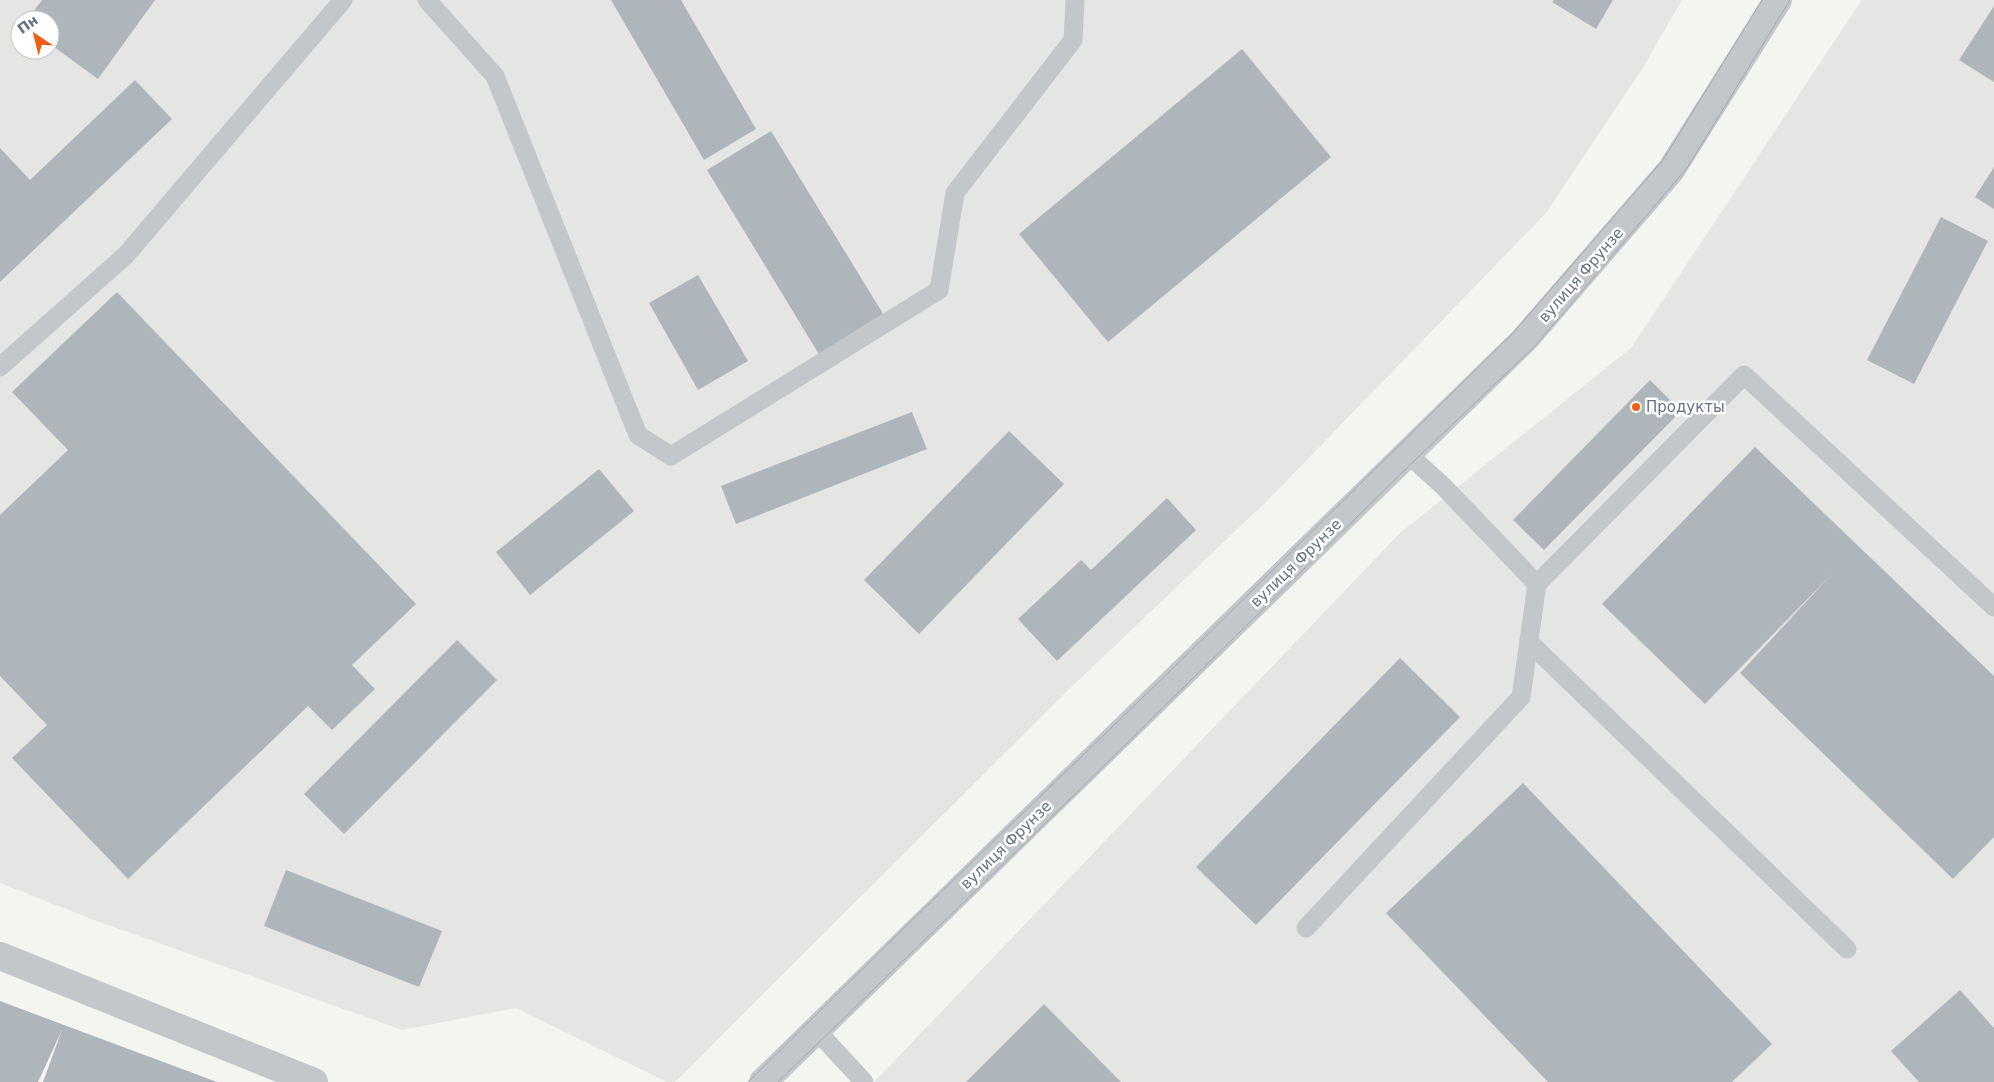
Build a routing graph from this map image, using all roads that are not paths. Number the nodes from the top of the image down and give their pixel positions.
1 (343, 0) edge
2 (427, 0) edge
3 (1075, 0) edge
4 (1778, 0) edge
5 (0, 367) edge
6 (1408, 454) junction
7 (1537, 584) junction
8 (1994, 607) edge
9 (1529, 642) junction
10 (1306, 928) dead end
11 (1847, 949) dead end
12 (0, 956) edge
13 (816, 1030) junction
14 (314, 1082) edge
15 (763, 1082) edge
16 (864, 1082) edge

1 - 5 lane
2 - 3 lane
4 - 6 street, вулиця Фрунзе
6 - 7 lane
6 - 13 street, вулиця Фрунзе
7 - 8 lane
7 - 9 lane
9 - 10 lane
9 - 11 lane
12 - 14 street
13 - 15 street, вулиця Фрунзе
13 - 16 lane

